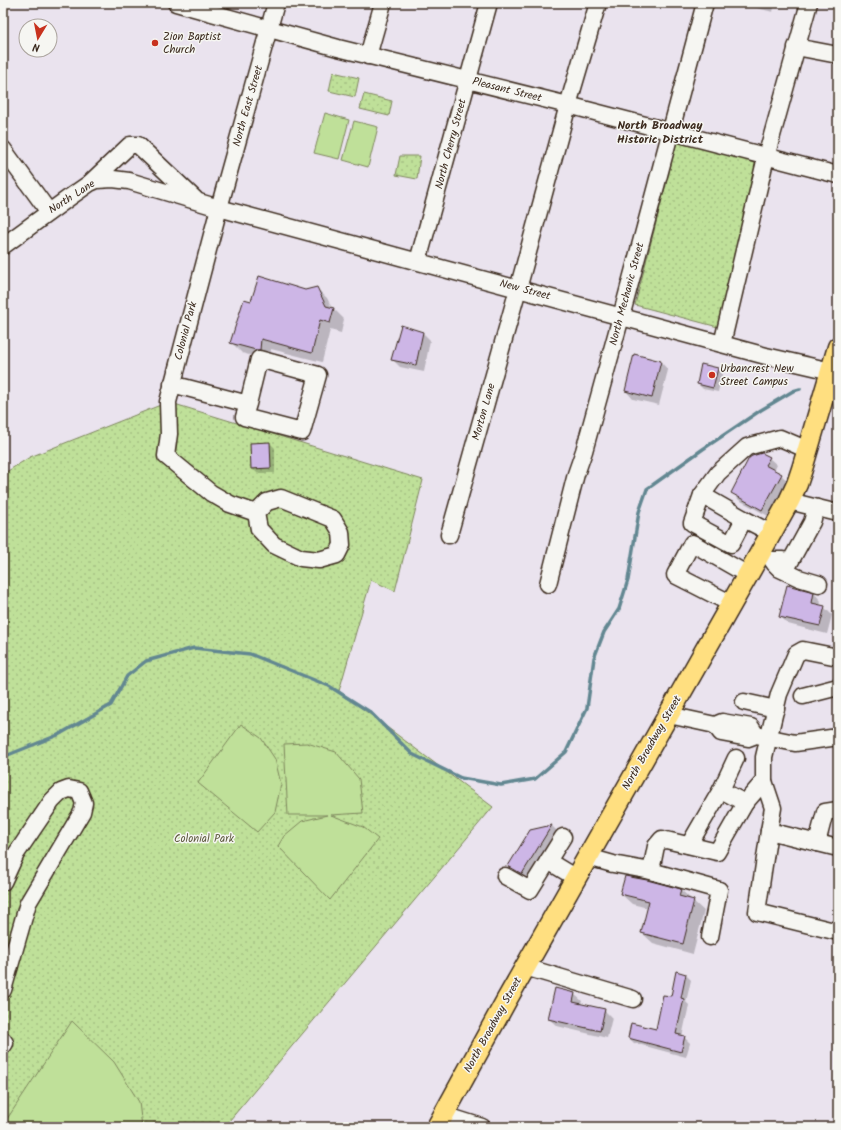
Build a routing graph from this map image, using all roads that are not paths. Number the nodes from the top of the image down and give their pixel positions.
1 (176, 3) edge
2 (276, 3) edge
3 (383, 3) edge
4 (490, 3) edge
5 (598, 3) edge
6 (706, 3) edge
7 (809, 3) edge
8 (270, 29) junction
9 (796, 47) junction
10 (838, 55) edge
11 (368, 56) junction
12 (468, 80) junction
13 (568, 105) junction
14 (671, 132) junction
15 (3, 149) edge
16 (766, 157) junction
17 (838, 175) edge
18 (90, 183) junction
19 (198, 202) junction
20 (219, 208) junction
21 (49, 212) junction
22 (3, 246) edge
23 (418, 261) junction
24 (518, 289) junction
25 (621, 317) junction
26 (722, 344) junction
27 (838, 347) edge
28 (831, 371) junction
29 (172, 384) junction
30 (248, 404) junction
31 (808, 450) junction
32 (702, 495) junction
33 (789, 501) junction
34 (816, 508) junction
35 (838, 513) edge
36 (256, 514) junction
37 (744, 519) junction
38 (709, 532) junction
39 (771, 533) junction
40 (449, 536) dead end
41 (701, 548) junction
42 (766, 556) junction
43 (748, 575) junction
44 (548, 584) dead end
45 (819, 584) dead end
46 (732, 604) junction
47 (838, 657) edge
48 (838, 687) edge
49 (803, 696) dead end
50 (744, 702) dead end
51 (776, 709) junction
52 (669, 715) junction
53 (762, 736) junction
54 (838, 737) edge
55 (736, 758) dead end
56 (764, 781) junction
57 (721, 790) junction
58 (745, 803) junction
59 (838, 810) edge
60 (769, 831) junction
61 (563, 837) dead end
62 (817, 843) junction
63 (689, 845) junction
64 (838, 848) edge
65 (588, 857) junction
66 (548, 861) junction
67 (651, 871) junction
68 (505, 876) dead end
69 (576, 878) junction
70 (3, 882) edge
71 (838, 932) edge
72 (710, 936) dead end
73 (525, 967) junction
74 (3, 987) edge
75 (633, 999) dead end
76 (3, 1040) edge
77 (3, 1046) edge
78 (440, 1121) edge
79 (482, 1127) edge

1 - 8 street, Pleasant Street
2 - 8 street, North East Street
3 - 11 street
4 - 12 street, North Cherry Street
5 - 13 street, Morton Lane
6 - 14 street, North Mechanic Street
7 - 9 street
8 - 11 street, Pleasant Street
8 - 20 street, North East Street
9 - 10 street
9 - 16 street
11 - 12 street, Pleasant Street
12 - 13 street, Pleasant Street
12 - 23 street, North Cherry Street
13 - 14 street, Pleasant Street
13 - 24 street, Morton Lane
14 - 16 street, Pleasant Street
14 - 25 street, North Mechanic Street
15 - 21 street
16 - 17 street, Pleasant Street
16 - 26 street
18 - 19 street, North Lane
18 - 19 street
18 - 21 street, North Lane
19 - 20 street, North Lane
20 - 23 street, New Street
20 - 29 street, Colonial Park
21 - 22 street, North Lane
23 - 24 street, New Street
24 - 25 street, New Street
24 - 40 street, Morton Lane
25 - 26 street, New Street
25 - 44 street, North Mechanic Street
26 - 28 street, New Street
27 - 28 main road, North Broadway Street
28 - 31 main road, North Broadway Street
29 - 30 street
29 - 36 street, Colonial Park
30 - 30 street
31 - 32 street
31 - 33 main road, North Broadway Street
32 - 37 street
32 - 38 street
33 - 34 street
33 - 39 main road, North Broadway Street
34 - 35 street
34 - 42 street
36 - 36 street
37 - 38 street
37 - 39 street
38 - 41 street
39 - 42 main road, North Broadway Street
41 - 43 street
41 - 46 street
42 - 43 main road, North Broadway Street
42 - 45 street
43 - 46 main road, North Broadway Street
46 - 52 main road, North Broadway Street
47 - 51 street
48 - 49 street
50 - 51 street
51 - 53 street
52 - 53 street
52 - 65 main road, North Broadway Street
53 - 54 street
53 - 56 street
55 - 57 street
56 - 58 street
56 - 60 street
57 - 58 street
57 - 63 street
58 - 63 street
59 - 62 street
60 - 62 street
60 - 71 street
61 - 66 street
62 - 64 street
63 - 67 street
65 - 67 street
65 - 69 main road, North Broadway Street
66 - 68 street
66 - 69 street
67 - 72 street
69 - 73 main road, North Broadway Street
70 - 74 street
73 - 75 street
73 - 78 main road, North Broadway Street
76 - 77 street
78 - 79 street

